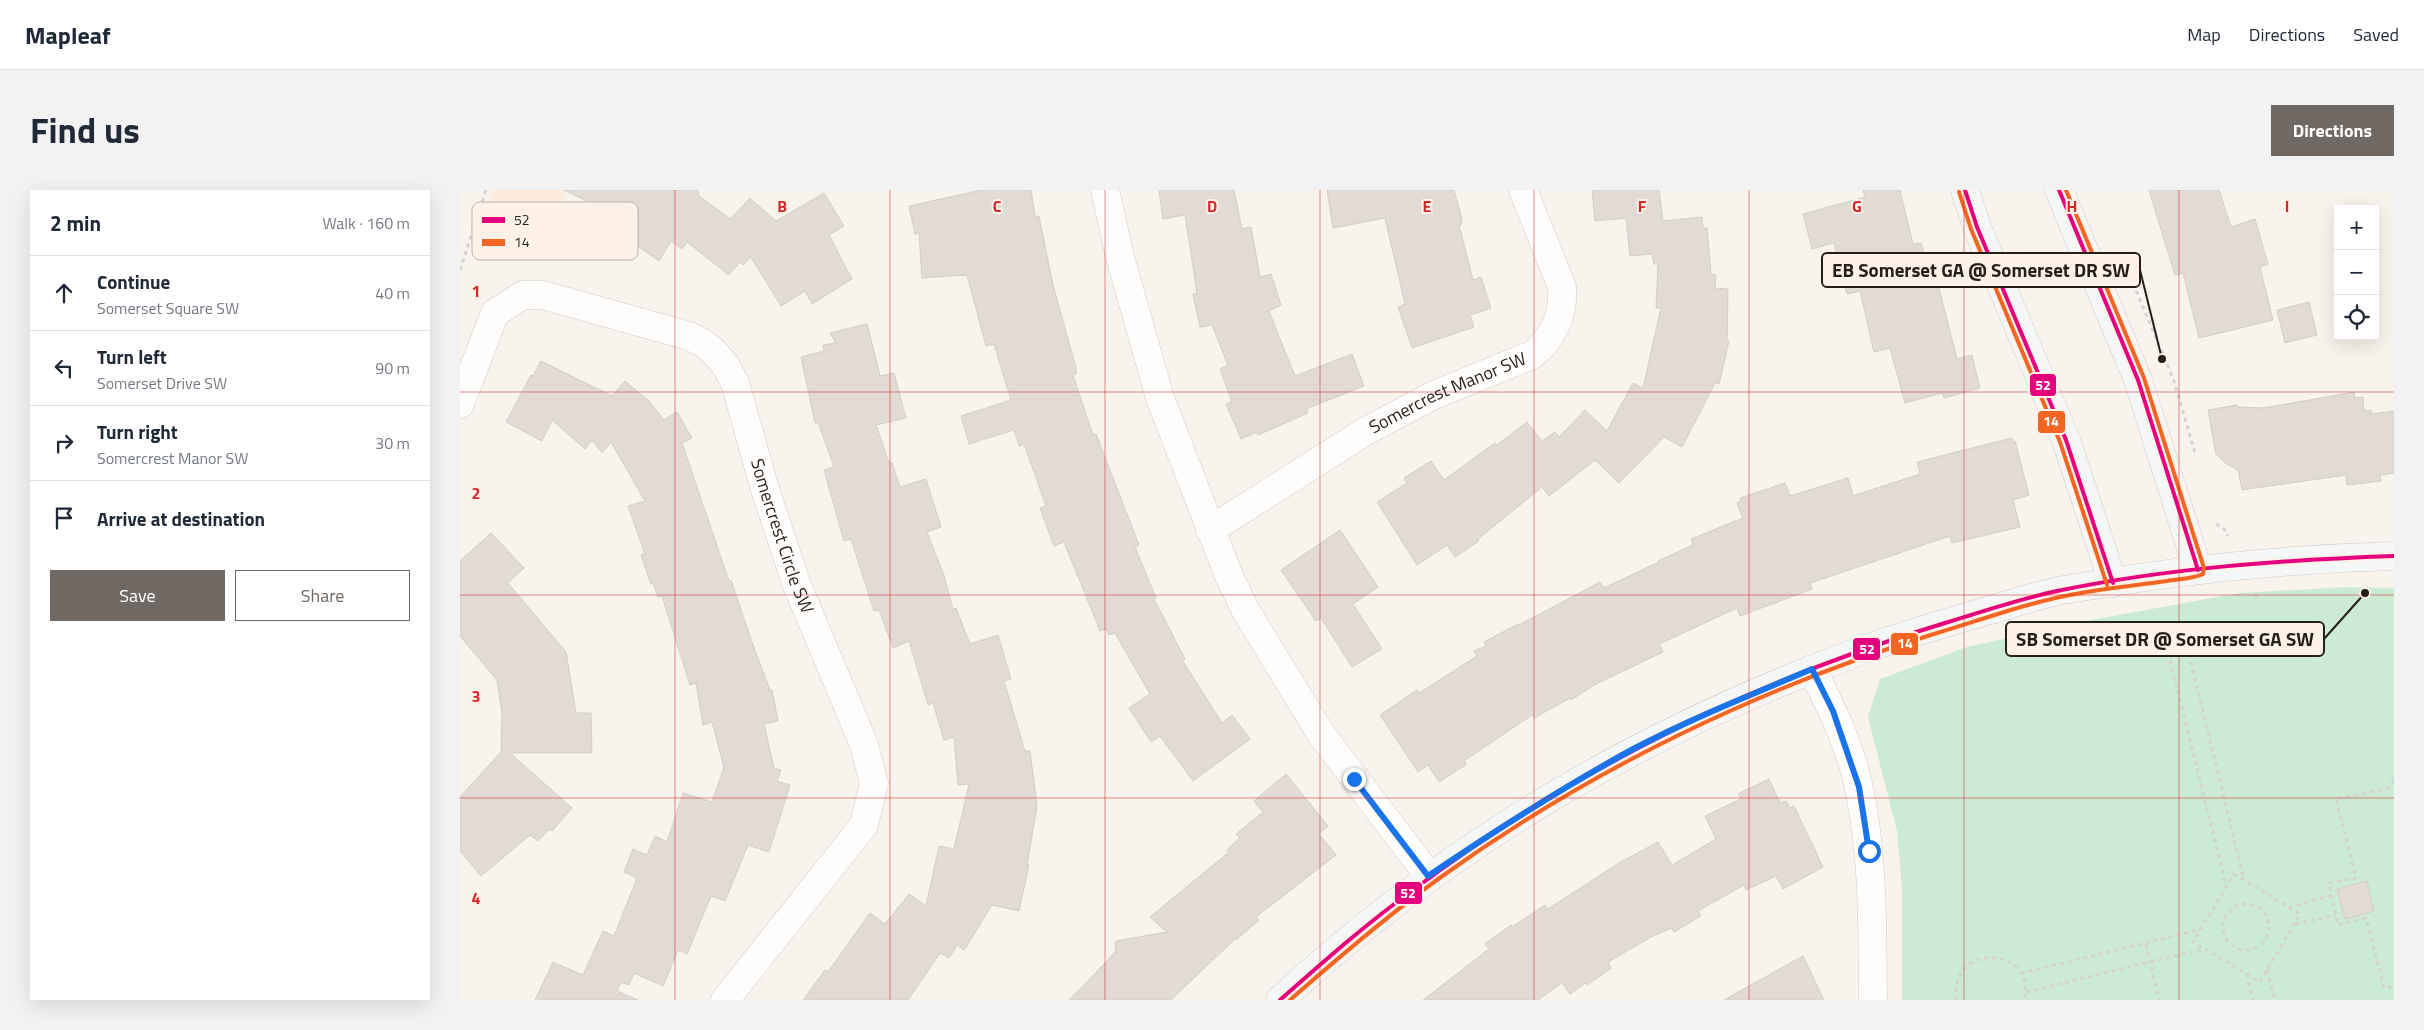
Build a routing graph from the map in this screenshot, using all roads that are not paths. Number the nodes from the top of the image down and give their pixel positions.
1 (1105, 190) edge
2 (1523, 190) edge
3 (1965, 190) edge
4 (2059, 190) edge
5 (460, 404) edge
6 (1210, 530) junction
7 (2394, 556) edge
8 (2198, 570) junction
9 (2112, 583) junction
10 (1812, 669) junction
11 (1428, 876) junction
12 (725, 1000) edge
13 (1280, 1000) edge
14 (1873, 1000) edge

1 - 6 street
2 - 6 street, Somercrest Manor SW
3 - 9 street
4 - 8 street
5 - 12 street, Somercrest Circle SW
6 - 11 street
7 - 8 street
8 - 9 street
9 - 10 street
10 - 11 street
10 - 14 street
11 - 13 street

